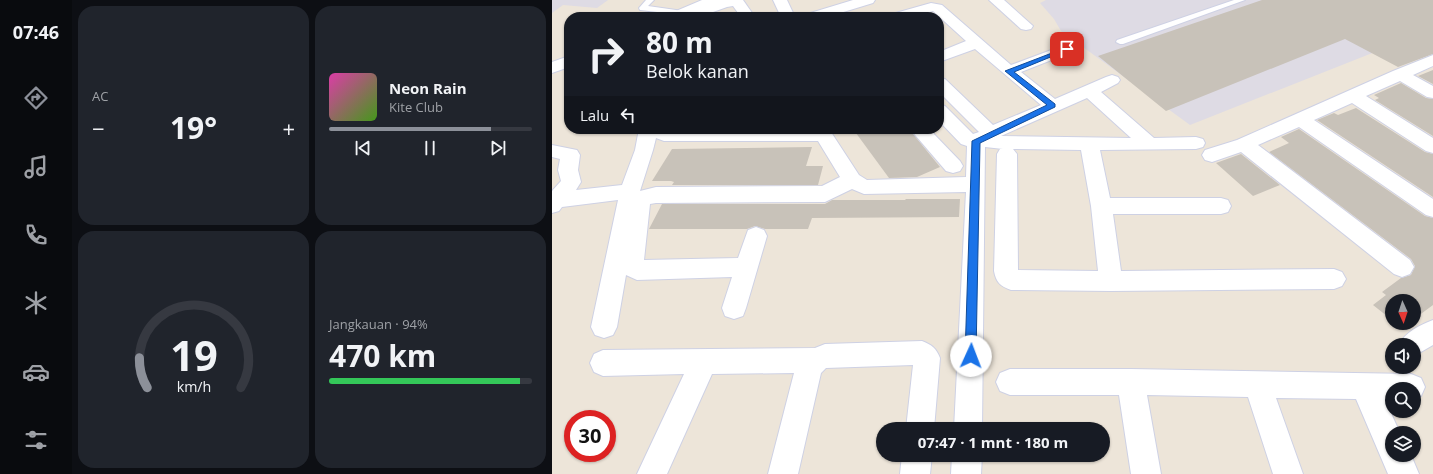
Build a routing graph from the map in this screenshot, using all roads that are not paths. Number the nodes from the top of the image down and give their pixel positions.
1 (650, 0) edge
2 (715, 0) edge
3 (780, 0) edge
4 (868, 0) edge
5 (996, 0) edge
6 (1241, 0) edge
7 (660, 12) edge
8 (690, 12) edge
9 (702, 12) dead end
10 (744, 12) edge
11 (786, 12) edge
12 (828, 12) edge
13 (913, 12) edge
14 (941, 12) edge
15 (944, 14) edge
16 (1026, 26) dead end
17 (1120, 42) dead end
18 (976, 43) junction
19 (1067, 49) dead end
20 (944, 55) edge
21 (1433, 60) edge
22 (564, 63) edge
23 (552, 68) edge
24 (1009, 71) junction
25 (1399, 74) junction
26 (1112, 80) dead end
27 (944, 89) edge
28 (1090, 91) junction
29 (1433, 93) edge
30 (1353, 96) junction
31 (1052, 105) junction
32 (944, 115) edge
33 (1300, 119) junction
34 (647, 134) edge
35 (662, 134) edge
36 (717, 134) edge
37 (823, 134) edge
38 (924, 134) edge
39 (983, 137) junction
40 (1196, 143) dead end
41 (1089, 144) junction
42 (1150, 144) junction
43 (1244, 144) junction
44 (1433, 147) edge
45 (552, 151) edge
46 (1007, 154) dead end
47 (1212, 155) dead end
48 (953, 166) dead end
49 (852, 180) junction
50 (976, 184) junction
51 (630, 191) junction
52 (554, 203) edge
53 (1101, 206) junction
54 (1221, 206) dead end
55 (1433, 209) edge
56 (756, 236) dead end
57 (746, 267) junction
58 (1402, 267) dead end
59 (1334, 279) dead end
60 (1111, 281) junction
61 (734, 308) dead end
62 (604, 327) dead end
63 (1433, 332) edge
64 (1421, 339) edge
65 (815, 360) junction
66 (704, 362) junction
67 (603, 363) dead end
68 (1010, 382) dead end
69 (1131, 382) junction
70 (1257, 384) junction
71 (1364, 386) junction
72 (1385, 386) edge
73 (921, 422) edge
74 (968, 422) edge
75 (1385, 432) edge
76 (916, 462) edge
77 (967, 462) edge
78 (1398, 462) edge
79 (652, 474) edge
80 (783, 474) edge
81 (915, 474) edge
82 (966, 474) edge
83 (1146, 474) edge
84 (1288, 474) edge
85 (1404, 474) edge

1 - 7 lane
2 - 8 street
3 - 11 street
4 - 12 street
5 - 16 street
6 - 17 lane
9 - 10 street
13 - 14 street
15 - 18 street
18 - 20 street
18 - 24 street
19 - 24 street
21 - 25 street
22 - 23 street
24 - 31 street
25 - 29 street
25 - 30 street
26 - 28 street
27 - 39 street
28 - 31 street
28 - 42 street
30 - 33 street
30 - 44 street
31 - 39 street
32 - 39 street
33 - 43 street
33 - 55 street
34 - 51 street
35 - 36 street
37 - 49 street
38 - 48 street
39 - 41 street
39 - 50 street
40 - 42 street
41 - 42 street
41 - 53 street
43 - 47 street
43 - 58 street
45 - 52 street
46 - 60 street
49 - 50 street
49 - 57 street
50 - 74 street
51 - 52 street
51 - 62 street
53 - 54 street
53 - 60 street
56 - 57 street
57 - 61 street
59 - 60 street
63 - 64 street
65 - 66 street
65 - 73 street
65 - 80 street
66 - 67 street
66 - 79 street
68 - 69 street
69 - 70 street
69 - 83 street
70 - 71 street
70 - 84 street
71 - 72 street
71 - 75 street
76 - 81 street
77 - 82 street
78 - 85 street

